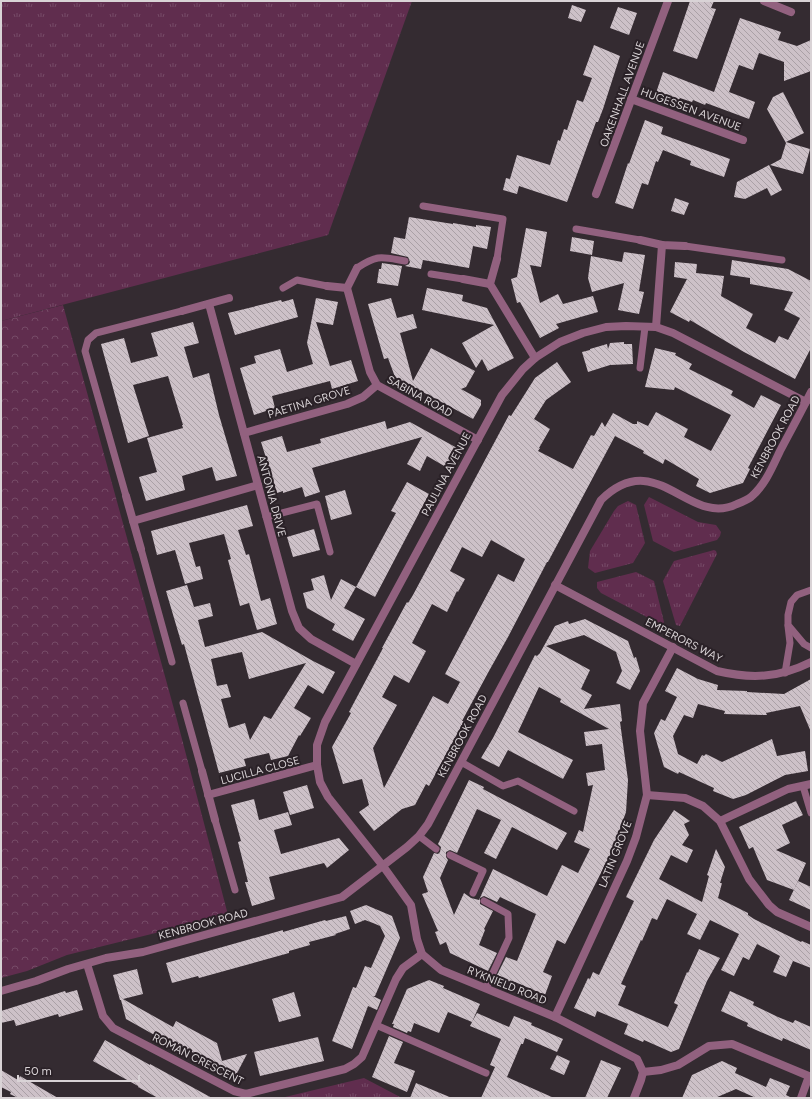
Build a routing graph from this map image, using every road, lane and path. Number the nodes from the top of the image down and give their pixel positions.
1 (668, 1) edge
2 (764, 1) edge
3 (791, 12) dead end
4 (631, 99) junction
5 (743, 140) dead end
6 (596, 194) dead end
7 (423, 206) dead end
8 (576, 229) dead end
9 (640, 240) joint
10 (662, 245) junction
11 (685, 246) joint
12 (498, 259) joint
13 (782, 260) dead end
14 (405, 261) dead end
15 (357, 268) joint
16 (431, 274) dead end
17 (462, 279) joint
18 (490, 284) junction
19 (327, 286) joint
20 (283, 288) dead end
21 (346, 288) junction
22 (229, 298) dead end
23 (208, 304) junction
24 (182, 311) joint
25 (645, 327) junction
26 (656, 327) junction
27 (535, 358) junction
28 (640, 368) dead end
29 (377, 385) junction
30 (809, 396) edge
31 (244, 433) junction
32 (478, 440) junction
33 (258, 486) junction
34 (126, 496) joint
35 (266, 517) junction
36 (133, 521) junction
37 (141, 549) joint
38 (330, 552) dead end
39 (555, 585) junction
40 (811, 590) edge
41 (788, 625) junction
42 (673, 647) junction
43 (811, 648) edge
44 (172, 662) dead end
45 (811, 662) edge
46 (356, 664) junction
47 (784, 673) junction
48 (183, 703) dead end
49 (461, 762) junction
50 (317, 765) junction
51 (202, 771) joint
52 (807, 785) edge
53 (208, 795) junction
54 (647, 796) junction
55 (574, 811) dead end
56 (811, 813) edge
57 (215, 820) joint
58 (720, 821) junction
59 (419, 836) junction
60 (436, 849) dead end
61 (450, 855) dead end
62 (383, 866) junction
63 (235, 890) dead end
64 (472, 893) dead end
65 (484, 901) dead end
66 (811, 927) edge
67 (422, 954) junction
68 (88, 964) junction
69 (486, 988) junction
70 (1, 991) edge
71 (555, 1017) junction
72 (376, 1025) junction
73 (643, 1072) junction
74 (486, 1073) dead end
75 (810, 1077) edge
76 (634, 1098) edge
77 (801, 1098) edge

1 - 4 street, OAKENHALL AVENUE
2 - 3 street
4 - 5 street, HUGESSEN AVENUE
4 - 6 street, OAKENHALL AVENUE
7 - 12 lane
8 - 9 lane
9 - 10 street
10 - 11 street
10 - 26 street
11 - 13 lane
12 - 18 street
14 - 15 lane
15 - 21 street
16 - 17 lane
17 - 18 street
18 - 27 street
19 - 20 lane
19 - 21 street
21 - 29 street, SABINA ROAD
22 - 23 street
23 - 24 street
23 - 31 street, ANTONIA DRIVE
24 - 34 lane
25 - 26 street, PAULINA AVENUE
25 - 27 street, PAULINA AVENUE
25 - 28 lane
26 - 30 street, PAULINA AVENUE
27 - 32 street, PAULINA AVENUE
29 - 31 street, PAETINA GROVE
29 - 32 street, SABINA ROAD
30 - 39 street, KENBROOK ROAD
31 - 33 street, ANTONIA DRIVE
32 - 46 street, PAULINA AVENUE
33 - 35 street, ANTONIA DRIVE
33 - 36 street
34 - 36 street
35 - 38 lane
35 - 46 street, ANTONIA DRIVE
36 - 37 street
37 - 44 lane
39 - 42 street, EMPERORS WAY
39 - 49 street, KENBROOK ROAD
40 - 41 lane
41 - 43 lane
41 - 47 lane
42 - 47 street, EMPERORS WAY
42 - 54 street, LATIN GROVE
45 - 47 street, EMPERORS WAY
46 - 50 street, PAULINA AVENUE
48 - 51 lane
49 - 55 lane
49 - 59 street, KENBROOK ROAD
50 - 53 street, LUCILLA CLOSE
50 - 62 street, PAULINA AVENUE
51 - 53 street, LUCILLA CLOSE
52 - 56 lane
52 - 58 street
53 - 57 street, LUCILLA CLOSE
54 - 58 street
54 - 71 street, LATIN GROVE
57 - 63 lane
58 - 66 street
59 - 60 lane
59 - 62 street, KENBROOK ROAD
61 - 64 lane
62 - 67 street
62 - 68 street, KENBROOK ROAD
65 - 69 lane
67 - 69 street, RYKNIELD ROAD
67 - 72 street, ROMAN CRESCENT
68 - 70 street, KENBROOK ROAD
68 - 72 street, ROMAN CRESCENT
69 - 71 street, RYKNIELD ROAD
71 - 73 street, RYKNIELD ROAD
72 - 74 lane
73 - 75 street
73 - 76 street
75 - 77 street

